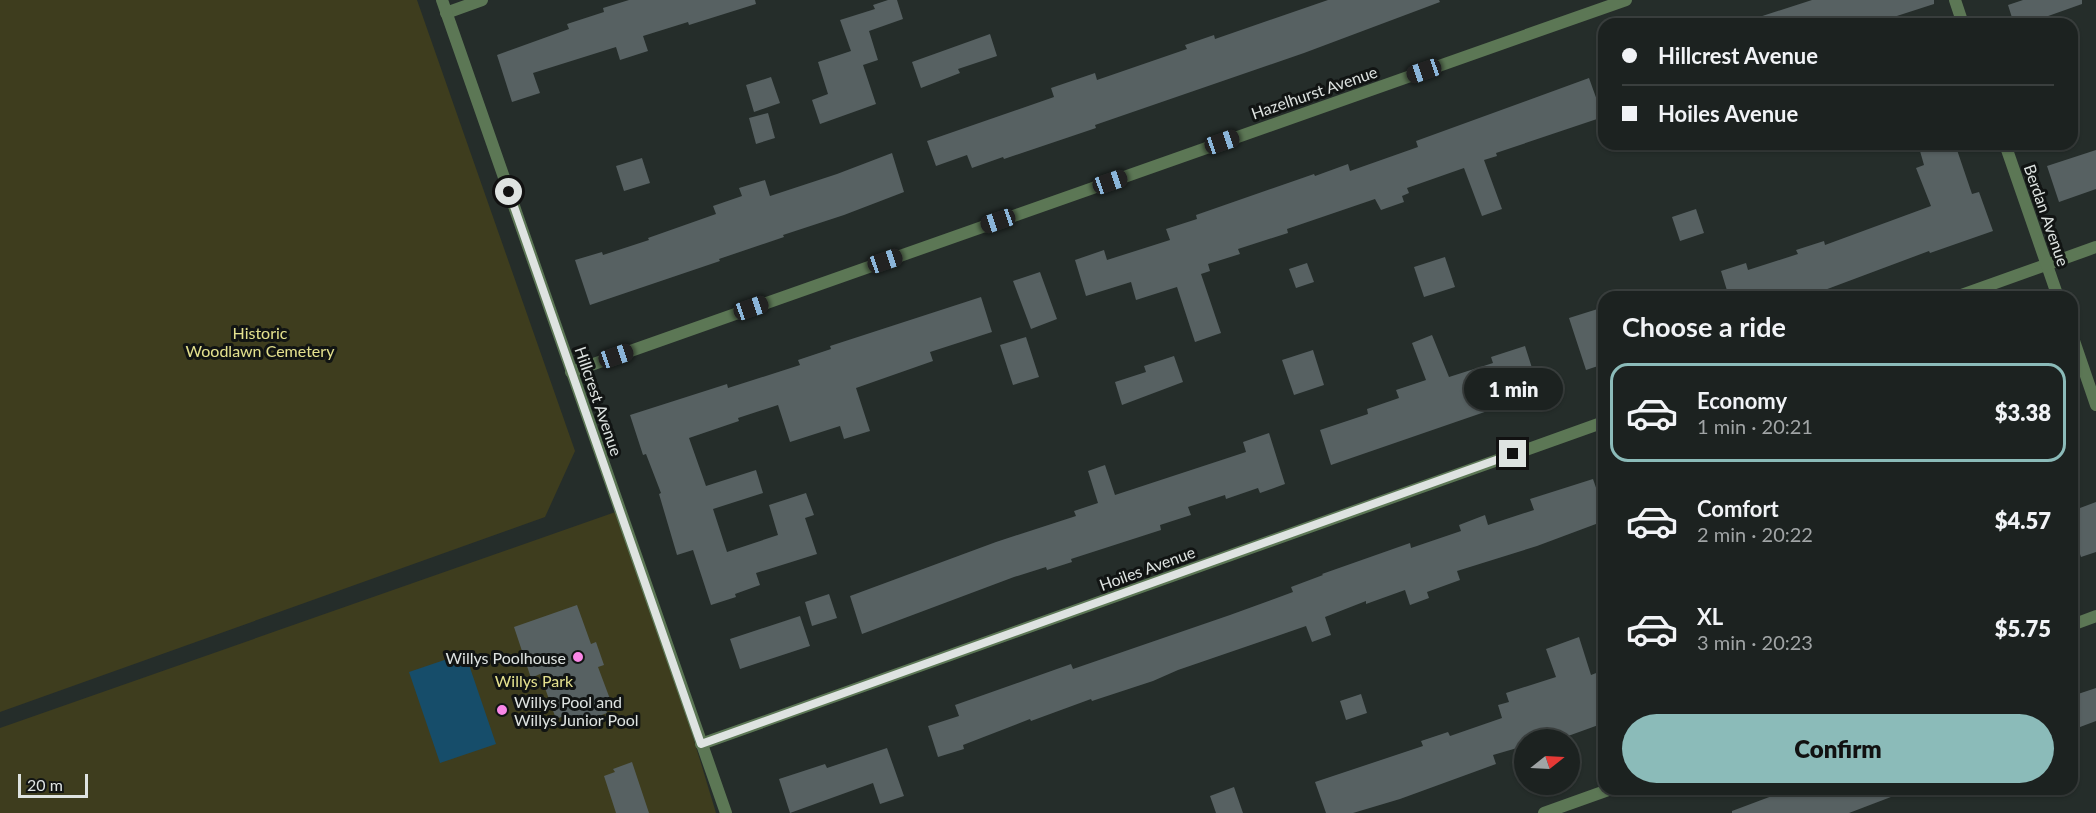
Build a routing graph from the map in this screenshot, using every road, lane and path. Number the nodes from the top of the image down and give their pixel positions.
1 (442, 0) edge
2 (482, 0) edge
3 (1626, 0) edge
4 (1955, 0) edge
5 (446, 13) junction
6 (1961, 18) edge
7 (2007, 150) edge
8 (2096, 247) edge
9 (2047, 264) junction
10 (1973, 291) edge
11 (2056, 291) edge
12 (2078, 352) edge
13 (571, 372) junction
14 (2096, 405) edge
15 (1598, 424) edge
16 (2096, 616) edge
17 (2078, 623) edge
18 (701, 744) junction
19 (1598, 794) edge
20 (726, 813) edge
21 (1544, 813) edge

1 - 5 street, Hillcrest Avenue
2 - 5 street
3 - 13 street, Hazelhurst Avenue
4 - 6 street
5 - 13 street, Hillcrest Avenue
7 - 9 street, Berdan Avenue
8 - 9 street
9 - 10 street
9 - 11 street, Berdan Avenue
12 - 14 street
13 - 18 street, Hillcrest Avenue
15 - 18 street, Hoiles Avenue
16 - 17 street
18 - 20 street, Hillcrest Avenue
19 - 21 street

